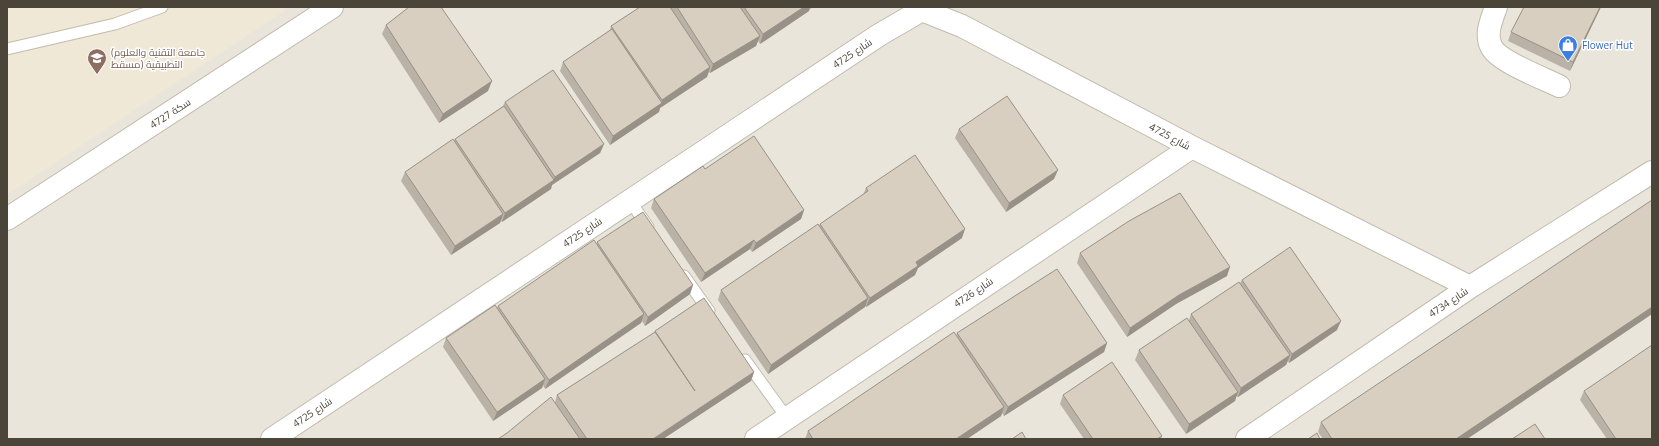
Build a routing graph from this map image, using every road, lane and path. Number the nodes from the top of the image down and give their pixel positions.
1 (162, 7) edge
2 (332, 7) edge
3 (1496, 7) edge
4 (7, 49) edge
5 (1559, 86) dead end
6 (1192, 148) junction
7 (1652, 172) edge
8 (630, 201) junction
9 (7, 219) edge
10 (653, 233) edge
11 (676, 265) edge
12 (1470, 287) junction
13 (717, 322) edge
14 (736, 348) edge
15 (787, 418) junction
16 (272, 439) edge
17 (756, 439) edge
18 (1247, 439) edge

1 - 4 lane
2 - 9 street, سكة 4727
3 - 5 street
6 - 8 street, 4725 شارع
6 - 12 street, 4725 شارع
6 - 15 street, 4726 شارع
7 - 12 street, 4734 شارع
8 - 10 lane
8 - 16 street, 4725 شارع
11 - 13 lane
12 - 18 street, 4734 شارع
14 - 15 lane
15 - 17 street, 4726 شارع

